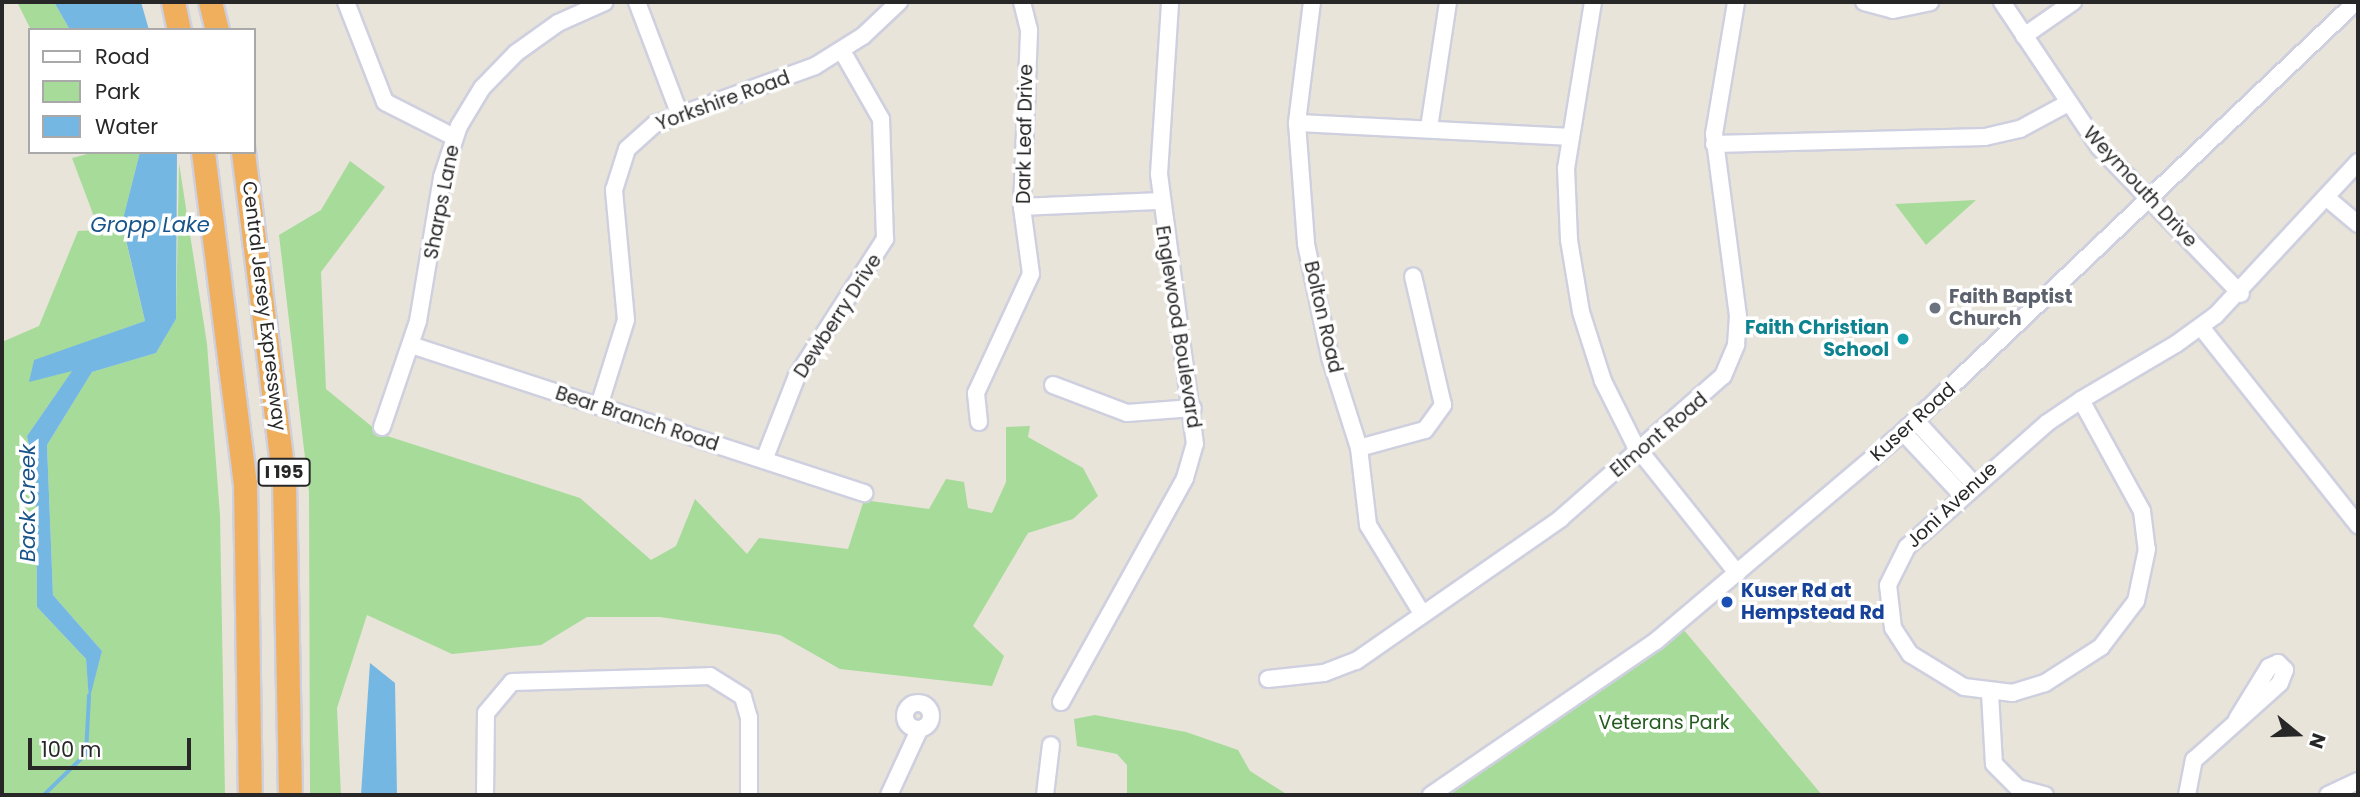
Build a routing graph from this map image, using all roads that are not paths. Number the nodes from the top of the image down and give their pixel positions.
1 (173, 2) edge
2 (210, 2) edge
3 (346, 2) edge
4 (605, 2) edge
5 (637, 2) edge
6 (900, 2) edge
7 (1021, 2) edge
8 (1170, 2) edge
9 (1312, 2) edge
10 (1448, 2) edge
11 (1593, 2) edge
12 (1736, 2) edge
13 (1864, 2) edge
14 (1930, 2) edge
15 (2002, 2) edge
16 (2073, 2) edge
17 (2356, 2) edge
18 (179, 28) edge
19 (216, 28) edge
20 (2024, 36) junction
21 (842, 51) junction
22 (2068, 103) junction
23 (680, 115) junction
24 (1297, 123) junction
25 (1429, 128) junction
26 (454, 137) junction
27 (1569, 137) junction
28 (1714, 144) junction
29 (203, 154) edge
30 (243, 154) edge
31 (2358, 162) edge
32 (2327, 198) junction
33 (1160, 201) junction
34 (2150, 201) junction
35 (1022, 207) junction
36 (2358, 224) edge
37 (1413, 276) dead end
38 (2241, 294) junction
39 (2201, 327) junction
40 (411, 345) junction
41 (1053, 385) dead end
42 (2081, 400) junction
43 (599, 407) junction
44 (1194, 408) junction
45 (1916, 421) junction
46 (979, 422) dead end
47 (382, 427) dead end
48 (1903, 432) junction
49 (1359, 448) junction
50 (1639, 452) junction
51 (764, 460) junction
52 (1968, 490) junction
53 (864, 493) dead end
54 (2358, 525) edge
55 (1737, 573) junction
56 (1423, 615) junction
57 (1269, 679) dead end
58 (1990, 693) junction
59 (1060, 702) dead end
60 (2236, 719) dead end
61 (919, 730) dead end
62 (1051, 745) dead end
63 (2358, 780) edge
64 (250, 795) edge
65 (290, 795) edge
66 (485, 795) edge
67 (750, 795) edge
68 (889, 795) edge
69 (1045, 795) edge
70 (1431, 795) edge
71 (2045, 795) edge
72 (2187, 795) edge
73 (2328, 795) edge

1 - 18 highway
2 - 19 highway
3 - 26 street
4 - 26 street, Sharps Lane
5 - 23 street
6 - 21 street, Yorkshire Road
7 - 35 street, Dark Leaf Drive
8 - 33 street, Englewood Boulevard
9 - 24 street, Bolton Road
10 - 25 street
11 - 27 street
12 - 28 street, Elmont Road
13 - 14 street
15 - 20 street, Weymouth Drive
16 - 20 street
17 - 34 street, Kuser Road
20 - 22 street, Weymouth Drive
21 - 23 street, Yorkshire Road
21 - 51 street, Dewberry Drive
22 - 28 street
22 - 34 street, Weymouth Drive
23 - 43 street, Yorkshire Road
24 - 25 street
24 - 49 street, Bolton Road
25 - 27 street
26 - 40 street, Sharps Lane
27 - 50 street
28 - 50 street, Elmont Road
29 - 64 highway, Central Jersey Expressway / I 195
30 - 65 highway, Central Jersey Expressway / I 195
31 - 32 street, Joni Avenue
32 - 36 street
32 - 38 street, Joni Avenue
33 - 35 street
33 - 44 street, Englewood Boulevard
34 - 38 street, Weymouth Drive
34 - 45 street, Kuser Road
35 - 46 street, Dark Leaf Drive
37 - 49 street
38 - 39 street, Joni Avenue
39 - 42 street, Joni Avenue
39 - 54 street
40 - 43 street, Bear Branch Road
40 - 47 street, Sharps Lane
41 - 44 street
42 - 52 street, Joni Avenue
42 - 58 street, Joni Avenue
43 - 51 street, Bear Branch Road
44 - 59 street, Englewood Boulevard
45 - 48 street, Kuser Road
45 - 52 street
48 - 52 street
48 - 55 street, Kuser Road
49 - 56 street, Bolton Road
50 - 55 street
50 - 56 street, Elmont Road
51 - 53 street, Bear Branch Road
52 - 58 street, Joni Avenue
55 - 70 street, Kuser Road
56 - 57 street, Elmont Road
58 - 71 street
60 - 72 street
61 - 68 street
62 - 69 street
63 - 73 street
66 - 67 street

